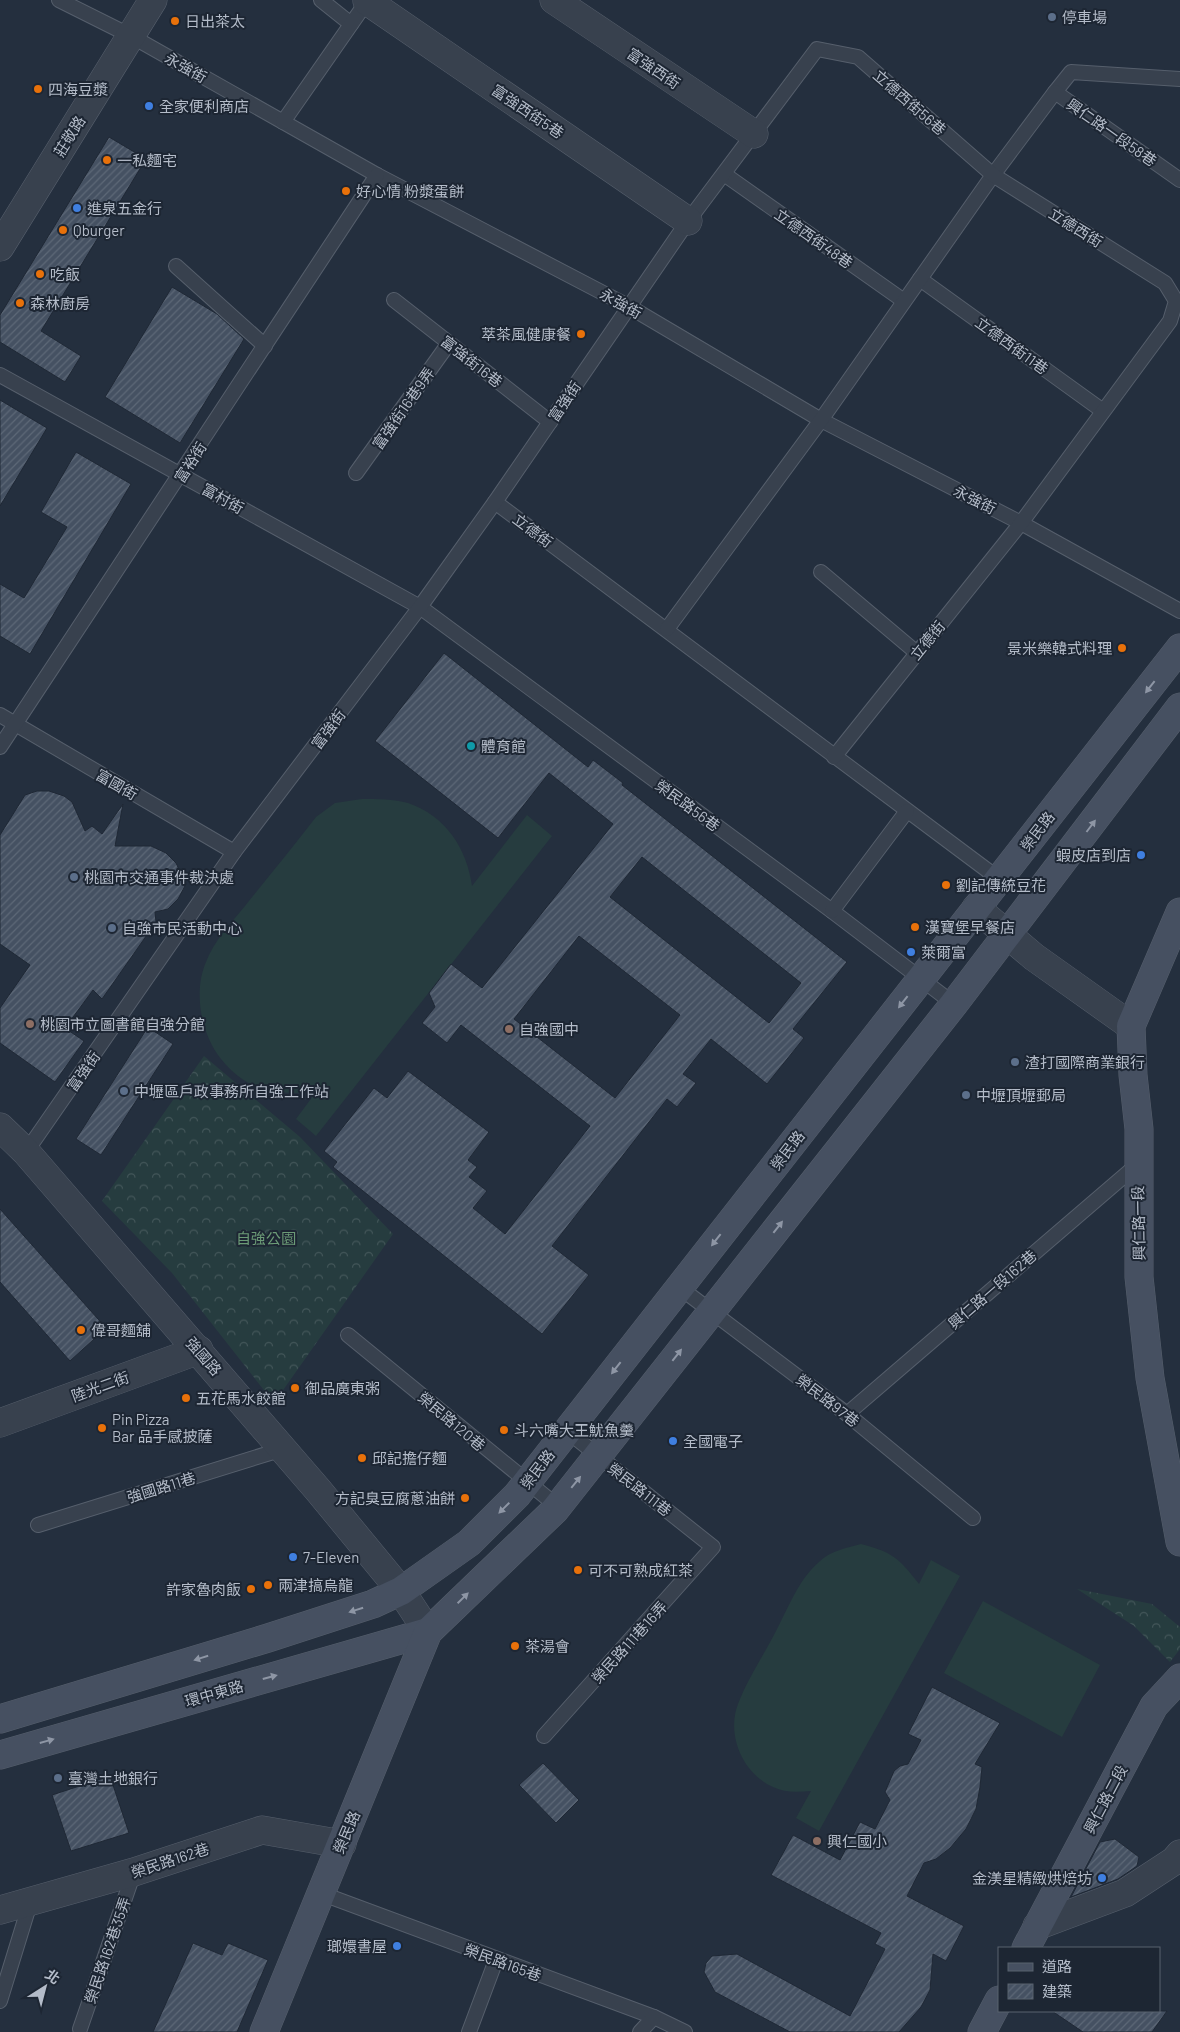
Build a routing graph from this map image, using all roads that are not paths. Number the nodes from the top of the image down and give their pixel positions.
1 (59, 0) edge
2 (153, 0) edge
3 (321, 0) edge
4 (368, 0) edge
5 (554, 0) edge
6 (351, 24) junction
7 (131, 36) junction
8 (1180, 78) edge
9 (1055, 92) junction
10 (283, 122) junction
11 (754, 134) junction
12 (724, 174) junction
13 (377, 175) junction
14 (993, 175) junction
15 (1180, 180) edge
16 (688, 221) junction
17 (0, 246) edge
18 (176, 266) dead end
19 (920, 279) junction
20 (394, 300) dead end
21 (904, 301) junction
22 (628, 306) junction
23 (449, 343) junction
24 (266, 346) junction
25 (0, 375) edge
26 (1103, 411) junction
27 (821, 420) junction
28 (550, 422) junction
29 (356, 473) dead end
30 (181, 475) junction
31 (495, 502) junction
32 (1021, 522) junction
33 (822, 572) dead end
34 (420, 607) junction
35 (1180, 612) edge
36 (667, 629) junction
37 (1180, 648) edge
38 (917, 653) junction
39 (1180, 707) edge
40 (0, 715) edge
41 (16, 724) junction
42 (0, 747) edge
43 (834, 757) junction
44 (907, 811) junction
45 (234, 852) junction
46 (999, 879) junction
47 (976, 908) junction
48 (832, 911) junction
49 (1180, 912) edge
50 (1008, 934) junction
51 (922, 978) junction
52 (954, 1004) junction
53 (1131, 1026) junction
54 (0, 1126) edge
55 (26, 1152) junction
56 (1138, 1164) junction
57 (679, 1287) junction
58 (712, 1311) junction
59 (348, 1334) dead end
60 (199, 1350) junction
61 (847, 1414) junction
62 (0, 1422) edge
63 (567, 1431) junction
64 (283, 1449) junction
65 (598, 1456) junction
66 (526, 1482) junction
67 (558, 1506) junction
68 (974, 1518) dead end
69 (38, 1525) dead end
70 (1180, 1542) edge
71 (713, 1547) joint
72 (401, 1591) junction
73 (428, 1632) junction
74 (1180, 1678) edge
75 (0, 1718) edge
76 (544, 1736) dead end
77 (0, 1755) edge
78 (342, 1844) junction
79 (1180, 1854) edge
80 (134, 1872) junction
81 (320, 1893) junction
82 (32, 1900) junction
83 (0, 1910) edge
84 (1031, 1937) edge
85 (496, 1960) junction
86 (0, 2001) edge
87 (998, 2002) edge
88 (654, 2017) junction
89 (80, 2029) dead end
90 (264, 2032) edge
91 (469, 2032) edge
92 (640, 2032) edge
93 (685, 2032) edge
94 (982, 2032) edge

1 - 7 lane, 永強街
2 - 7 street, 莊敬路
3 - 6 lane
4 - 6 lane
4 - 16 street, 富強西街5巷
5 - 11 street, 富強西街
6 - 10 lane
7 - 10 lane, 永強街
7 - 17 street, 莊敬路
8 - 9 lane
9 - 14 lane, 興仁路一段58巷
9 - 15 lane, 興仁路一段58巷
10 - 13 lane, 永強街
11 - 12 lane
11 - 14 lane, 立德西街56巷
12 - 16 lane
12 - 21 lane, 立德西街48巷
13 - 22 lane, 永強街
13 - 24 lane, 富裕街
14 - 19 lane
14 - 26 lane, 立德西街
16 - 22 lane
18 - 24 lane
19 - 21 lane
19 - 26 lane, 立德西街11巷
20 - 23 lane, 富強街16巷
21 - 27 lane
22 - 27 lane, 永強街
22 - 28 lane, 富強街
23 - 28 lane, 富強街16巷
23 - 29 lane, 富強街16巷9弄
24 - 30 lane, 富裕街
25 - 30 lane, 富村街
26 - 32 lane, 立德西街
27 - 32 lane, 永強街
27 - 36 lane
28 - 31 lane, 富強街
30 - 34 lane, 富村街
30 - 41 lane, 富裕街
31 - 34 lane, 富強街
31 - 36 lane, 立德街
32 - 35 lane, 永強街
32 - 38 lane, 立德街
33 - 38 lane
34 - 45 lane, 富強街
34 - 48 lane, 榮民路56巷
36 - 43 lane, 立德街
37 -> 46 street, 榮民路
38 - 43 lane, 立德街
50 -> 39 street, 榮民路
40 - 41 lane, 富國街
41 - 42 lane, 富裕街
41 - 45 lane, 富國街
43 - 44 lane, 立德街
44 - 46 lane, 立德街
44 - 48 lane
45 - 55 lane, 富強街
46 - 47 street, 榮民路
47 - 50 street
47 - 51 street, 榮民路
48 - 51 lane, 榮民路56巷
49 - 53 street, 興仁路一段
50 - 52 street, 榮民路
50 - 53 street
51 - 52 lane, 榮民路56巷
51 -> 57 street, 榮民路
58 -> 52 street, 榮民路
53 - 56 street, 興仁路一段
54 - 55 street, 強國路
55 - 60 street, 強國路
56 - 61 lane, 興仁路一段162巷
56 - 70 street, 興仁路一段
57 - 58 lane, 榮民路97巷
57 -> 63 street, 榮民路
58 - 61 lane, 榮民路97巷
65 -> 58 street, 榮民路
59 - 66 lane, 榮民路120巷
60 - 62 street, 陸光二街
60 - 64 street, 強國路
61 - 68 lane, 榮民路97巷
63 - 65 lane, 榮民路111巷
63 - 66 street, 榮民路
64 - 69 lane, 強國路11巷
64 - 72 street, 強國路
67 -> 65 street, 榮民路
65 - 71 lane, 榮民路111巷
66 - 67 lane, 榮民路120巷
66 -> 72 street, 榮民路
73 -> 67 street, 榮民路
71 - 76 lane, 榮民路111巷16弄
72 - 73 street
72 -> 75 street
77 -> 73 street, 環中東路
73 - 78 street, 榮民路
74 - 84 street, 興仁路二段
78 - 80 street, 榮民路162巷
78 - 81 street, 榮民路
79 - 84 street, 興仁路二段
80 - 82 street, 榮民路162巷
80 - 89 lane, 榮民路162巷35弄
81 - 85 lane, 榮民路165巷
81 - 90 street, 榮民路
82 - 83 street, 榮民路162巷
82 - 86 lane
85 - 88 lane, 榮民路165巷
85 - 91 lane
87 - 94 street
88 - 92 lane
88 - 93 lane, 榮民路165巷

